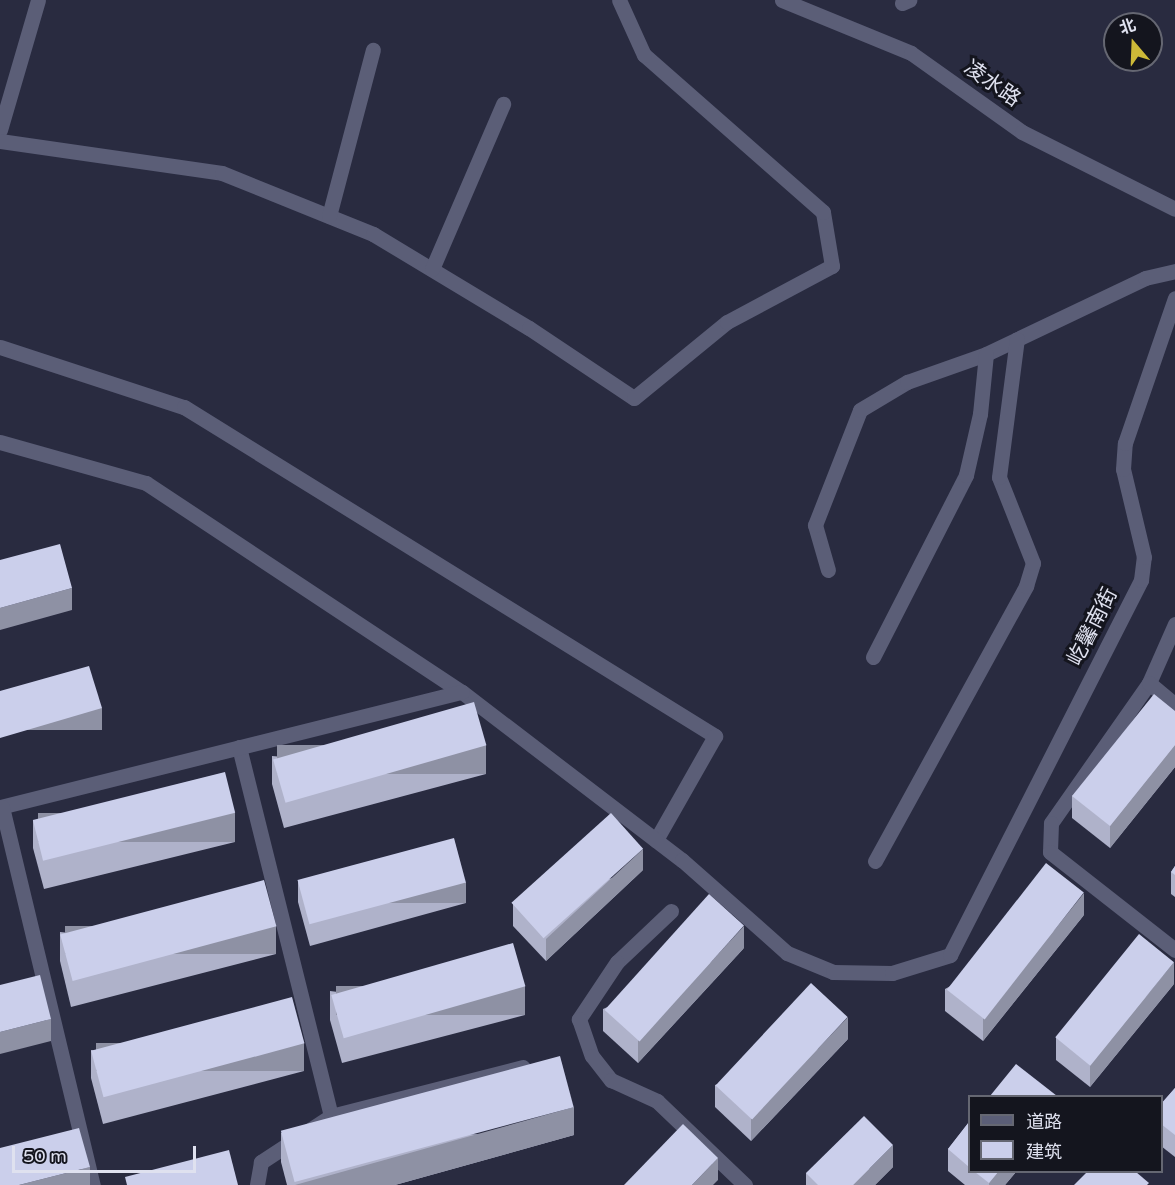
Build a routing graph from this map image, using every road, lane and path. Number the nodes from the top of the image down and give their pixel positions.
1 (38, 0) edge
2 (619, 0) edge
3 (782, 0) edge
4 (373, 50) dead end
5 (503, 104) dead end
6 (0, 130) edge
7 (0, 141) edge
8 (1175, 209) edge
9 (329, 216) junction
10 (432, 269) junction
11 (1175, 271) edge
12 (1175, 298) edge
13 (1017, 339) junction
14 (0, 347) edge
15 (986, 354) junction
16 (0, 442) edge
17 (828, 570) dead end
18 (1175, 624) edge
19 (873, 657) dead end
20 (1149, 683) junction
21 (462, 692) junction
22 (1175, 705) edge
23 (239, 747) junction
24 (1, 807) edge
25 (656, 840) junction
26 (875, 861) dead end
27 (671, 911) dead end
28 (1175, 950) edge
29 (536, 1063) edge
30 (331, 1116) junction
31 (93, 1185) edge
32 (257, 1185) edge
33 (745, 1185) edge

1 - 6 street
2 - 10 street
3 - 8 street, 凌水路
4 - 9 street
5 - 10 street
7 - 9 street
9 - 10 street
11 - 13 street
12 - 25 street, 屹馨南街
13 - 15 street
13 - 26 street
14 - 25 street
15 - 17 street
15 - 19 street
16 - 21 street
18 - 20 street
20 - 22 street
20 - 28 street
21 - 23 street
21 - 25 street
23 - 24 street
23 - 30 street
24 - 31 street
27 - 33 street
29 - 30 street
30 - 32 street

